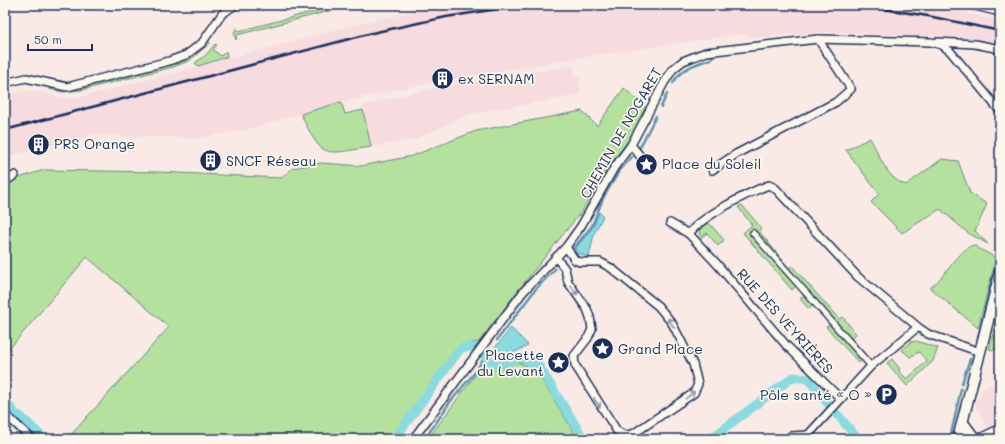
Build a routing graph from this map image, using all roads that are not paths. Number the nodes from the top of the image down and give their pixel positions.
1 (235, 5) edge
2 (971, 5) edge
3 (1000, 12) edge
4 (818, 39) junction
5 (931, 42) junction
6 (1000, 49) edge
7 (5, 82) edge
8 (1000, 111) edge
9 (631, 145) junction
10 (641, 157) dead end
11 (712, 170) dead end
12 (15, 175) dead end
13 (5, 182) edge
14 (670, 223) dead end
15 (754, 233) dead end
16 (689, 234) junction
17 (566, 247) junction
18 (556, 257) junction
19 (1000, 273) edge
20 (918, 327) junction
21 (980, 352) junction
22 (871, 366) junction
23 (841, 399) junction
24 (5, 414) edge
25 (1000, 430) edge
26 (809, 437) edge
27 (966, 437) edge
28 (32, 439) edge
29 (413, 439) edge
30 (787, 439) edge
31 (981, 439) edge

1 - 7 street
2 - 3 street
4 - 5 street, CHEMIN DE NOGARET
4 - 9 street, CHEMIN DE NOGARET
4 - 11 street
5 - 6 street
5 - 8 street, CHEMIN DE NOGARET
9 - 10 street
9 - 17 street, CHEMIN DE NOGARET
12 - 13 street
14 - 16 street, RUE DES VEYRIÈRES
15 - 22 street
16 - 20 street
16 - 23 street, RUE DES VEYRIÈRES
17 - 18 street, CHEMIN DE NOGARET
18 -> 17 street
18 - 29 street, CHEMIN DE NOGARET
19 - 21 main road
20 - 21 street
20 - 22 street
21 - 27 main road
22 - 23 street
23 - 26 street
24 - 28 street
25 - 31 main road
26 - 30 street

